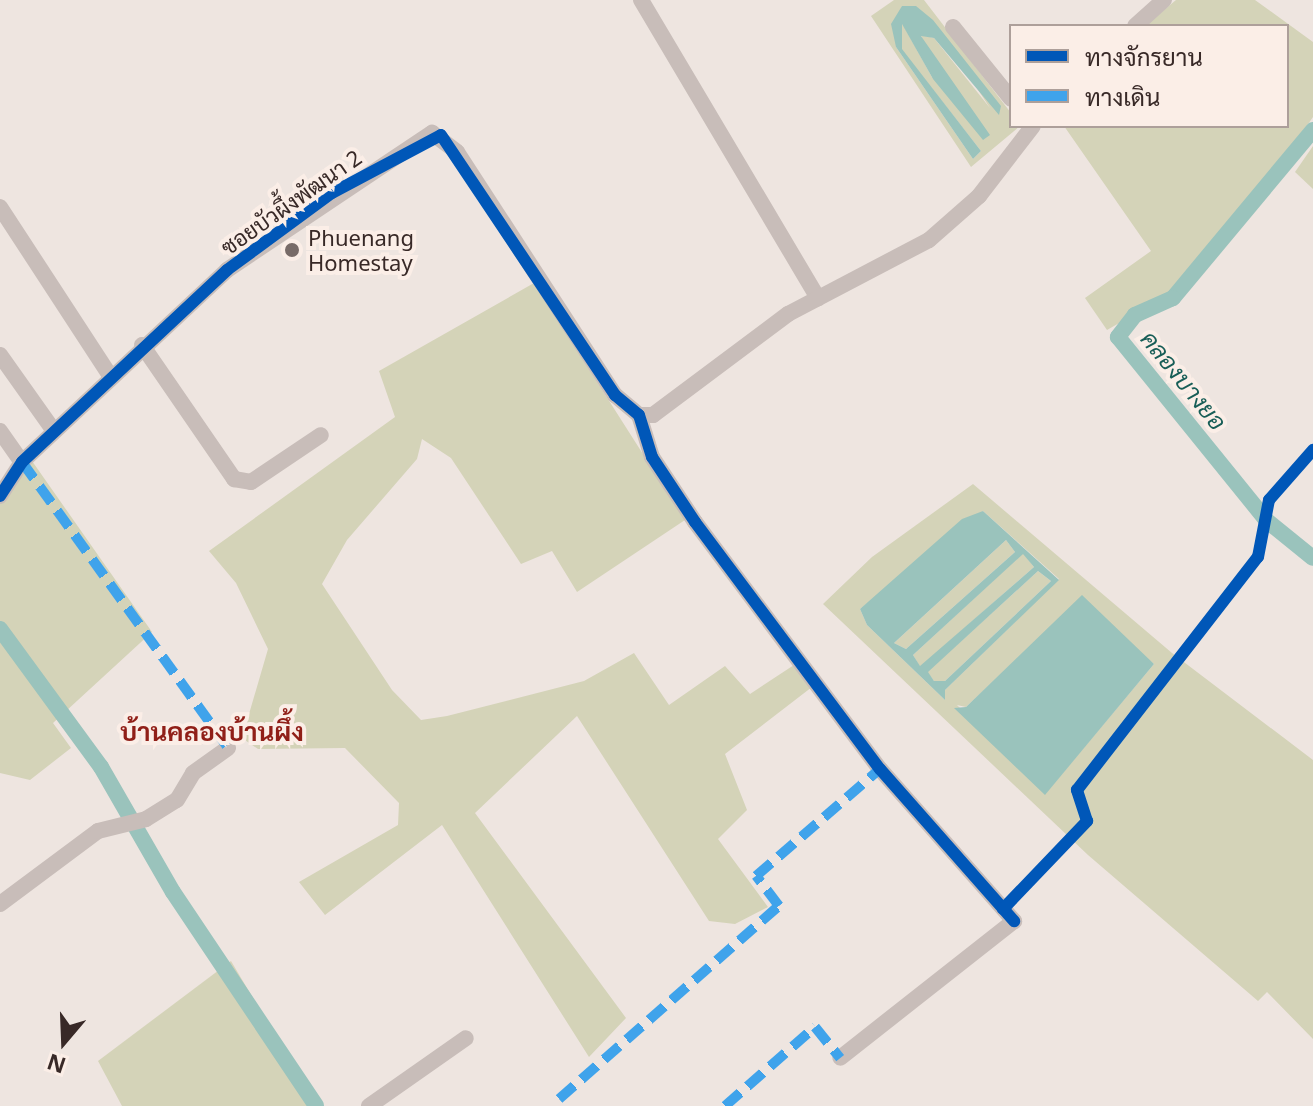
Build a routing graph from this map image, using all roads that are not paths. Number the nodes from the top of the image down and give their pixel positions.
1 (641, 0) edge
2 (1164, 0) edge
3 (1137, 24) edge
4 (953, 27) dead end
5 (1009, 97) edge
6 (1031, 128) edge
7 (0, 207) edge
8 (818, 298) junction
9 (142, 345) junction
10 (0, 355) edge
11 (110, 376) junction
12 (639, 415) junction
13 (0, 431) edge
14 (54, 431) junction
15 (321, 435) dead end
16 (22, 462) junction
17 (0, 496) edge
18 (228, 748) dead end
19 (0, 904) edge
20 (466, 1038) dead end
21 (840, 1058) dead end
22 (369, 1106) edge

1 - 8 street
2 - 3 street
4 - 5 street
6 - 8 street
7 - 11 street
8 - 12 street
9 - 11 street, ซอยบัวผึ้งพัฒนา 2
9 - 12 street, ซอยบัวผึ้งพัฒนา 2
9 - 15 street
10 - 14 street
11 - 14 street, ซอยบัวผึ้งพัฒนา 2
12 - 21 street
13 - 16 street
14 - 16 street, ซอยบัวผึ้งพัฒนา 2
16 - 17 street, ซอยบัวผึ้งพัฒนา 2
18 - 19 street
20 - 22 street

